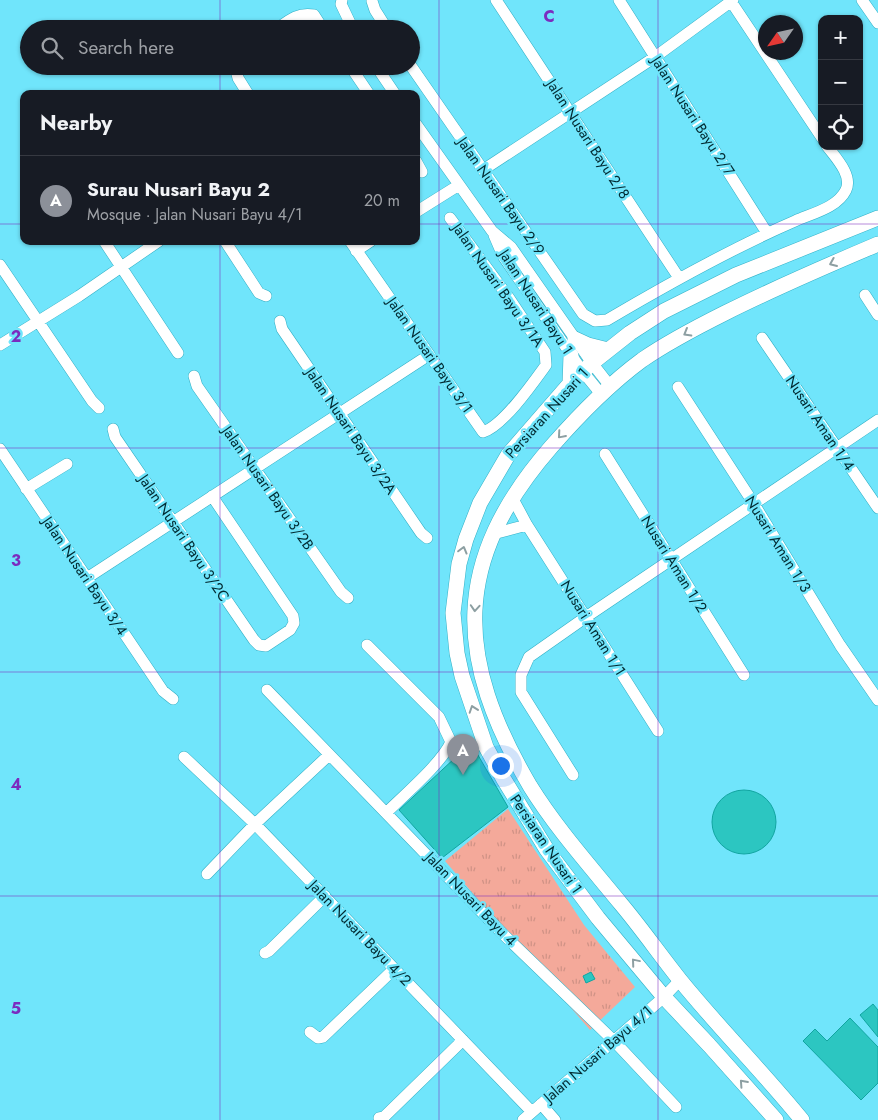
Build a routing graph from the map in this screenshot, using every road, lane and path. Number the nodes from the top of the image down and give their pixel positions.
1 (342, 0) edge
2 (496, 0) edge
3 (619, 0) edge
4 (731, 0) edge
5 (862, 0) edge
6 (372, 1) edge
7 (290, 20) edge
8 (317, 20) edge
9 (349, 20) edge
10 (382, 20) edge
11 (878, 23) edge
12 (655, 57) junction
13 (237, 75) edge
14 (356, 75) edge
15 (382, 75) edge
16 (417, 75) edge
17 (246, 90) edge
18 (366, 90) edge
19 (392, 90) edge
20 (570, 113) junction
21 (420, 130) edge
22 (818, 132) edge
23 (830, 150) edge
24 (420, 168) edge
25 (483, 170) junction
26 (422, 172) dead end
27 (459, 184) junction
28 (420, 209) edge
29 (450, 218) dead end
30 (878, 218) edge
31 (492, 231) junction
32 (767, 233) junction
33 (878, 244) edge
34 (107, 245) edge
35 (152, 245) edge
36 (228, 245) edge
37 (353, 246) edge
38 (0, 265) edge
39 (122, 267) junction
40 (679, 278) junction
41 (865, 295) dead end
42 (266, 296) dead end
43 (878, 315) edge
44 (280, 321) dead end
45 (38, 322) junction
46 (762, 338) dead end
47 (575, 339) junction
48 (0, 345) edge
49 (608, 350) junction
50 (178, 353) dead end
51 (429, 355) junction
52 (571, 355) junction
53 (587, 368) junction
54 (194, 376) dead end
55 (570, 384) junction
56 (678, 387) dead end
57 (606, 390) junction
58 (517, 403) joint
59 (99, 408) dead end
60 (339, 413) junction
61 (878, 420) edge
62 (113, 429) dead end
63 (837, 448) junction
64 (0, 449) edge
65 (605, 454) dead end
66 (67, 464) dead end
67 (254, 469) junction
68 (26, 488) junction
69 (212, 496) junction
70 (513, 499) junction
71 (754, 504) junction
72 (878, 508) edge
73 (173, 522) junction
74 (527, 525) junction
75 (493, 534) junction
76 (427, 538) dead end
77 (671, 559) junction
78 (87, 578) junction
79 (348, 598) dead end
80 (586, 617) junction
81 (367, 645) dead end
82 (744, 675) dead end
83 (267, 690) dead end
84 (173, 699) dead end
85 (878, 700) edge
86 (658, 732) dead end
87 (329, 755) junction
88 (184, 757) dead end
89 (573, 775) dead end
90 (386, 812) junction
91 (255, 824) junction
92 (207, 874) dead end
93 (325, 896) junction
94 (264, 953) dead end
95 (394, 969) junction
96 (680, 980) junction
97 (664, 997) junction
98 (310, 1032) dead end
99 (462, 1040) junction
100 (614, 1041) junction
101 (541, 1104) junction
102 (676, 1107) dead end
103 (532, 1112) junction
104 (379, 1118) dead end
105 (523, 1120) edge
106 (555, 1120) edge
107 (776, 1120) edge
108 (802, 1120) edge

1 - 9 street
2 - 20 street, Jalan Nusari Bayu 2/8
3 - 12 street, Jalan Nusari Bayu 2/7
4 - 12 street
4 - 22 street
5 - 11 street
6 - 10 street
7 - 8 street
12 - 20 street
12 - 32 street, Jalan Nusari Bayu 2/7
13 - 17 street
14 - 18 street
15 - 19 street
16 - 25 street, Jalan Nusari Bayu 2/9
20 - 25 street
20 - 40 street, Jalan Nusari Bayu 2/8
21 - 27 street, Jalan Nusari Bayu 1
23 - 32 street
24 - 26 street
25 - 40 street, Jalan Nusari Bayu 2/9
27 - 28 street
27 - 31 street, Jalan Nusari Bayu 1
29 - 58 street, Jalan Nusari Bayu 3/1A
30 - 49 main road, Persiaran Nusari 1
31 - 47 street, Jalan Nusari Bayu 1
31 - 52 street, Jalan Nusari Bayu 1
32 - 40 street
33 -> 57 main road, Persiaran Nusari 1
34 - 39 street
35 - 39 street
36 - 42 street
37 - 51 street, Jalan Nusari Bayu 3/1
38 - 45 street
39 - 45 street
39 - 50 street
41 - 43 street
44 - 60 street, Jalan Nusari Bayu 3/2A
45 - 48 street
45 - 59 street
46 - 63 street, Nusari Aman 1/4
47 - 49 main road
47 - 53 street, Jalan Nusari Bayu 1
49 - 53 main road, Persiaran Nusari 1
51 - 58 street, Jalan Nusari Bayu 3/1
51 - 60 street
52 - 53 street, Jalan Nusari Bayu 1
52 - 55 main road
53 - 55 main road, Persiaran Nusari 1
53 - 57 street, Jalan Nusari Bayu 1
54 - 67 street, Jalan Nusari Bayu 3/2B
97 -> 55 main road, Persiaran Nusari 1
56 - 71 street, Nusari Aman 1/3
57 -> 70 main road, Persiaran Nusari 1
60 - 67 street
60 - 76 street, Jalan Nusari Bayu 3/2A
61 - 63 street
62 - 73 street, Jalan Nusari Bayu 3/2C
63 - 71 street
63 - 72 street, Nusari Aman 1/4
64 - 68 street, Jalan Nusari Bayu 3/4
65 - 77 street, Nusari Aman 1/2
66 - 68 street
67 - 69 street
67 - 79 street, Jalan Nusari Bayu 3/2B
68 - 78 street, Jalan Nusari Bayu 3/4
69 - 73 street
69 - 73 street, Jalan Nusari Bayu 3/2C
70 - 74 street, Nusari Aman 1/1
70 - 75 main road, Persiaran Nusari 1
71 - 77 street
71 - 85 street, Nusari Aman 1/3
73 - 78 street
74 - 75 street
74 - 80 street, Nusari Aman 1/1
75 -> 96 main road, Persiaran Nusari 1
77 - 80 street
77 - 82 street, Nusari Aman 1/2
78 - 84 street, Jalan Nusari Bayu 3/4
80 - 86 street, Nusari Aman 1/1
80 - 89 street
81 - 90 street
83 - 87 street, Jalan Nusari Bayu 4
87 - 90 street, Jalan Nusari Bayu 4
87 - 91 street
88 - 91 street, Jalan Nusari Bayu 4/2
90 - 100 street, Jalan Nusari Bayu 4
91 - 92 street
91 - 93 street, Jalan Nusari Bayu 4/2
93 - 94 street
93 - 95 street, Jalan Nusari Bayu 4/2
95 - 98 street
95 - 99 street, Jalan Nusari Bayu 4/2
96 - 97 street, Jalan Nusari Bayu 4/1
96 - 108 main road, Persiaran Nusari 1
97 - 100 street, Jalan Nusari Bayu 4/1
107 -> 97 main road, Persiaran Nusari 1
99 - 103 street, Jalan Nusari Bayu 4/2
99 - 104 street
100 - 101 street, Jalan Nusari Bayu 4/1
100 - 102 street, Jalan Nusari Bayu 4
101 - 103 street, Jalan Nusari Bayu 4/1
101 - 106 street
103 - 105 street, Jalan Nusari Bayu 4/1

